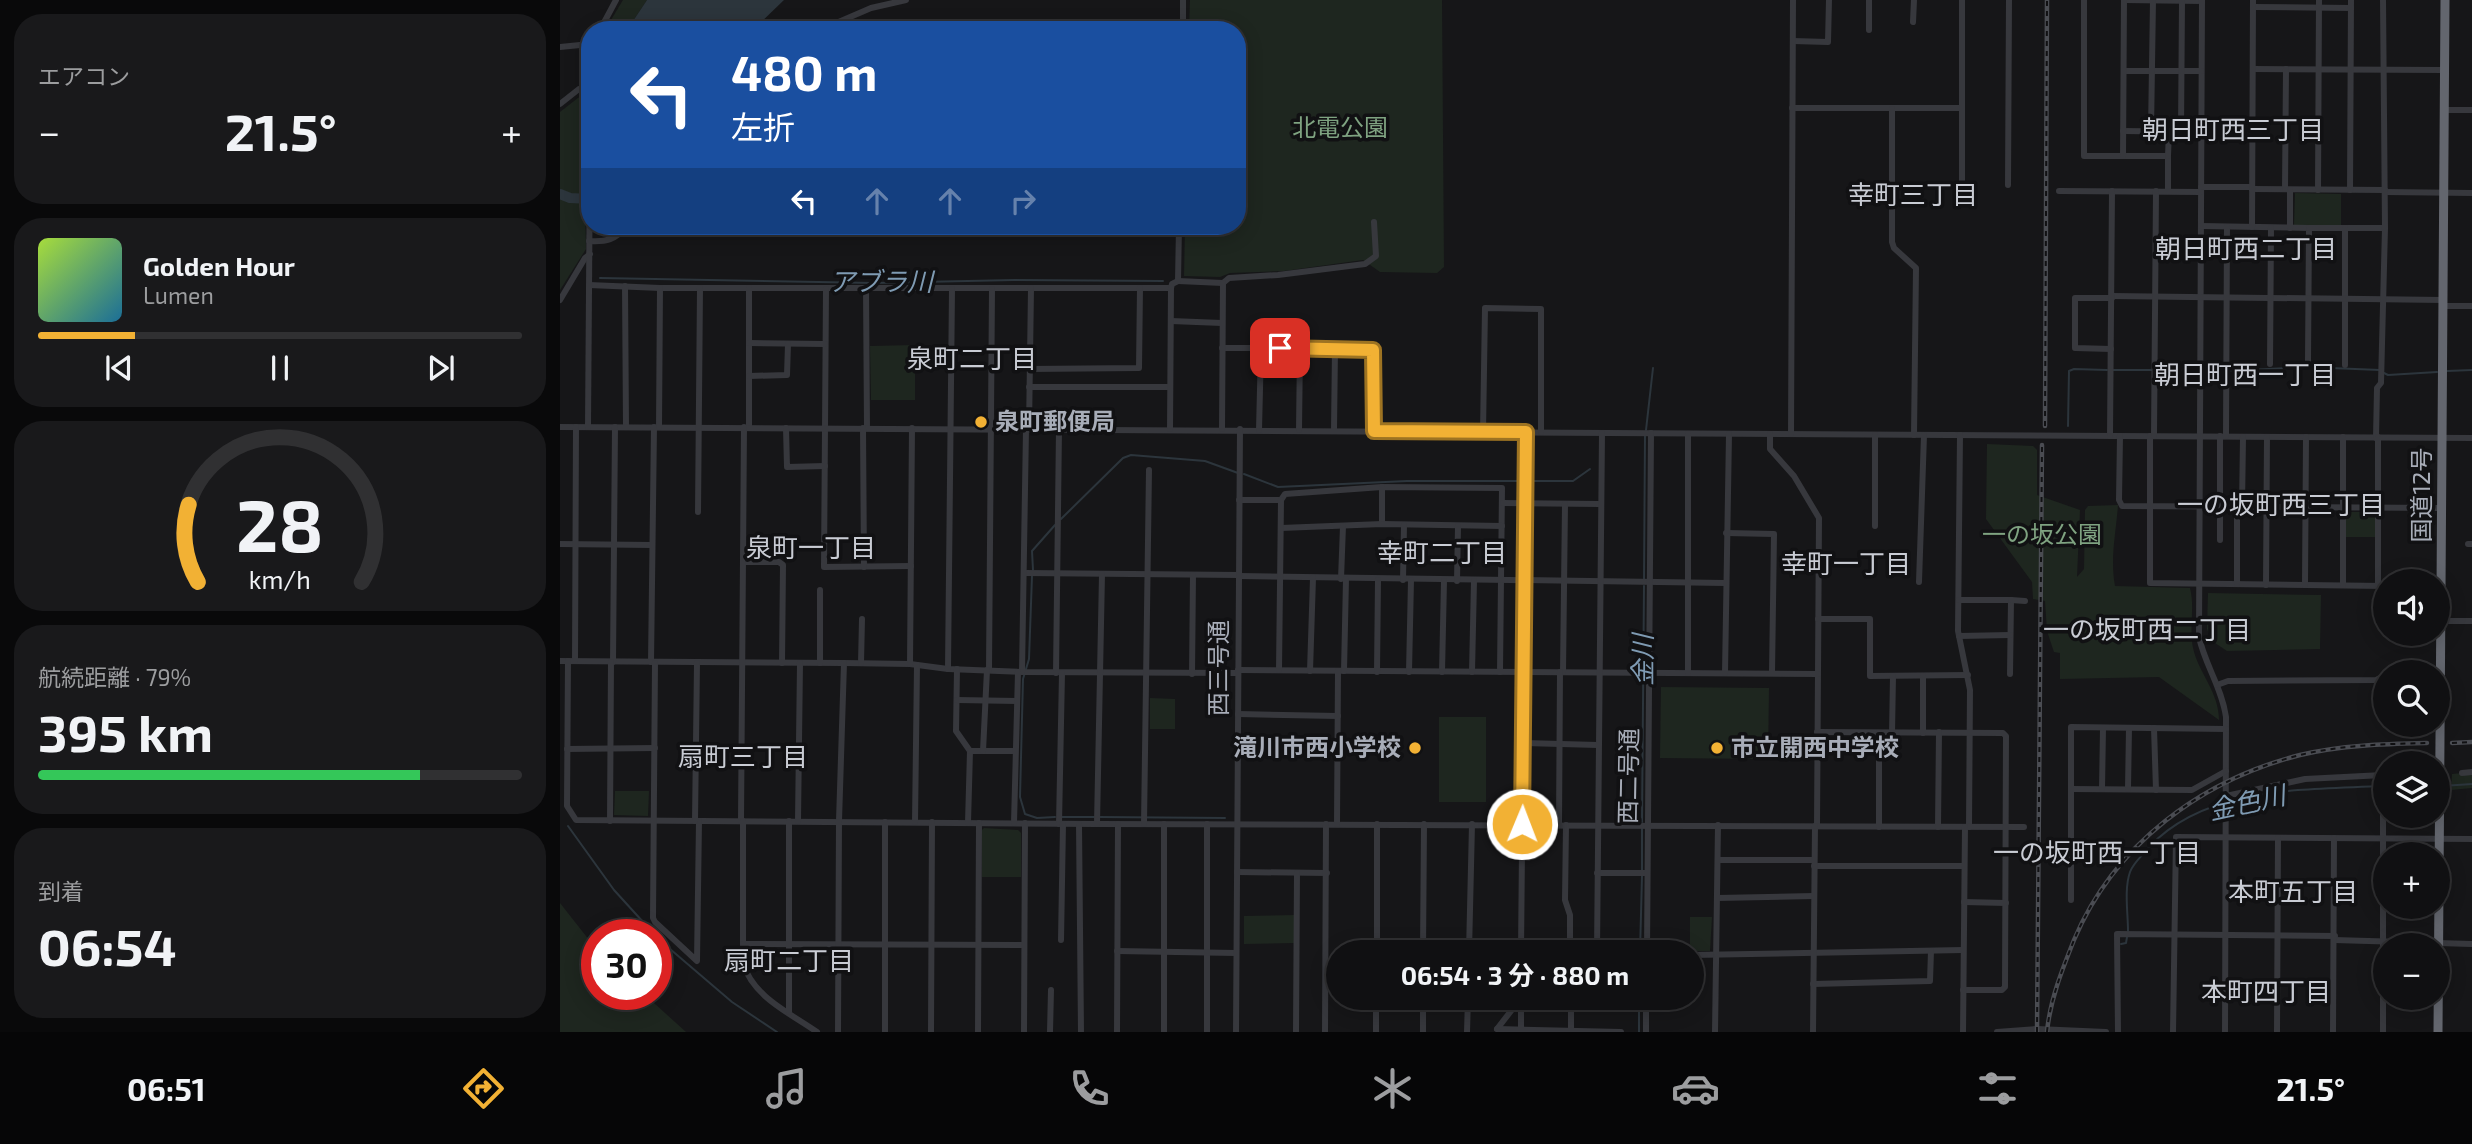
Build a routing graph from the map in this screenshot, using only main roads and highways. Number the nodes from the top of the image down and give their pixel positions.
1 (2445, 0) edge
2 (2440, 569) edge
3 (2439, 737) edge
4 (2438, 1032) edge

1 - 2 highway, 国道12号
3 - 4 highway, 国道12号

